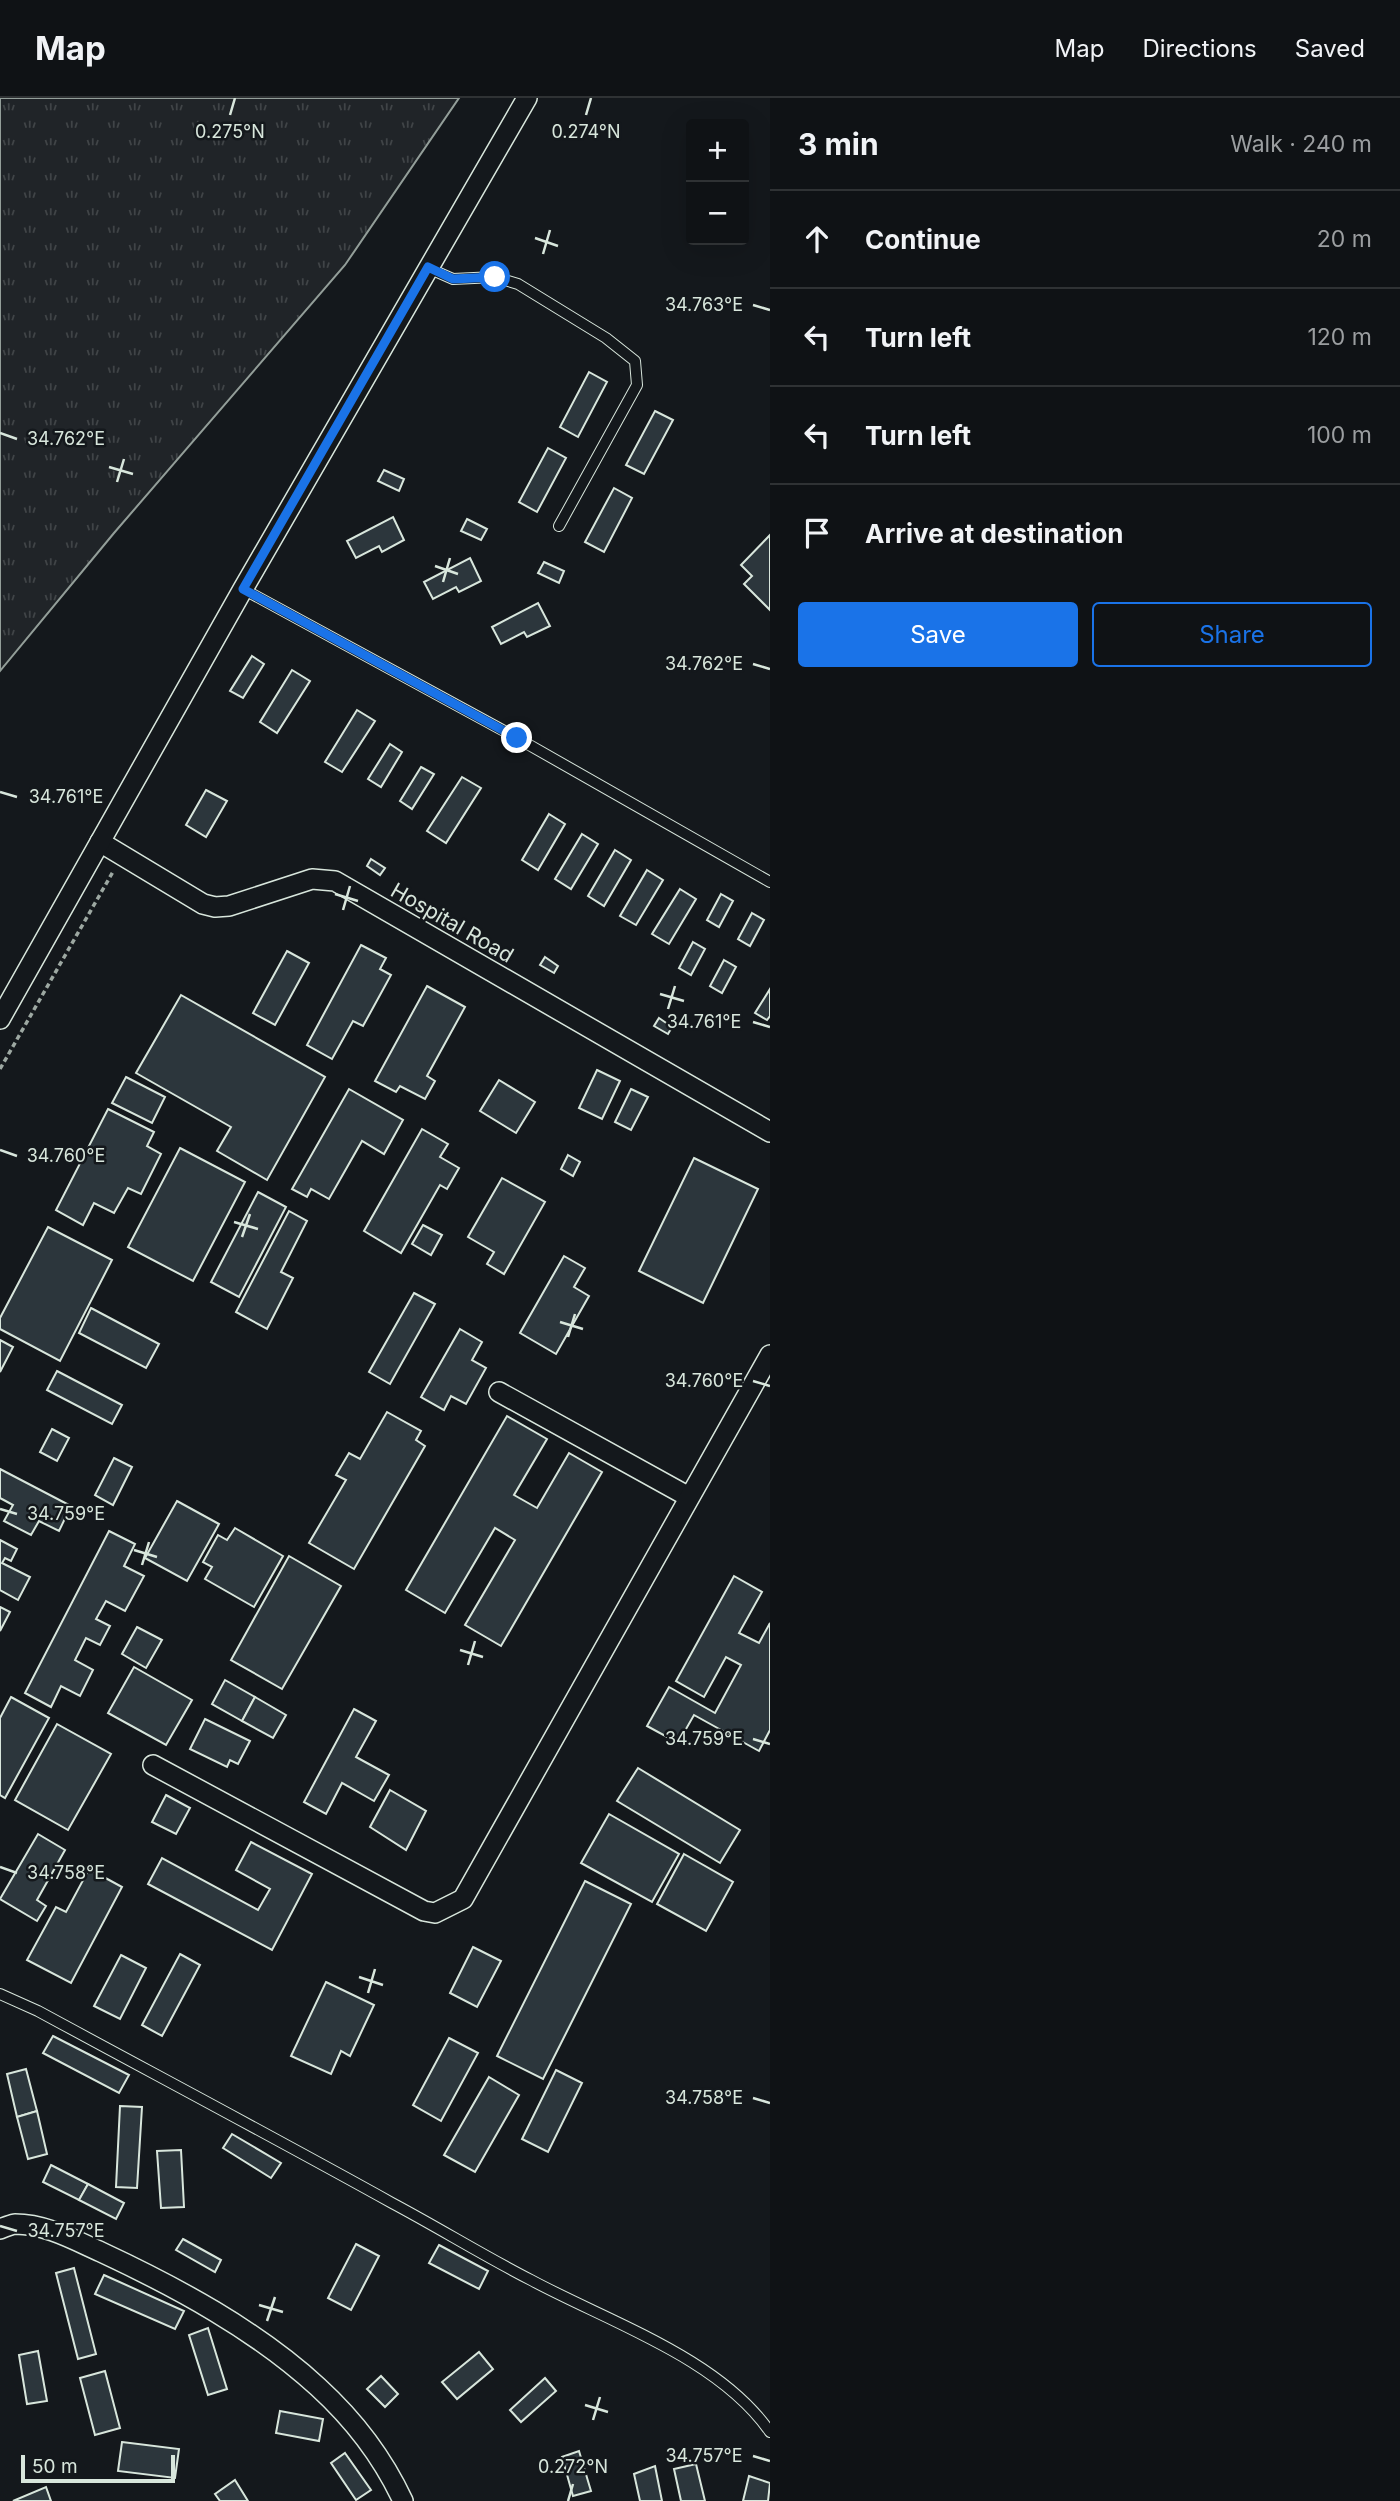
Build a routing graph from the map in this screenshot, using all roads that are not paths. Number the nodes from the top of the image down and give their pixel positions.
1 (527, 98) edge
2 (428, 267) junction
3 (559, 526) dead end
4 (243, 589) junction
5 (100, 842) junction
6 (770, 882) edge
7 (0, 1019) edge
8 (770, 1132) edge
9 (770, 1355) edge
10 (499, 1392) dead end
11 (689, 1497) junction
12 (153, 1765) dead end
13 (0, 1994) edge
14 (0, 2229) edge
15 (770, 2432) edge
16 (404, 2501) edge

1 - 2 street
2 - 3 lane
2 - 4 street
4 - 5 street
4 - 6 lane
5 - 7 street
5 - 8 street, Hospital Road
9 - 11 street
10 - 11 street
11 - 12 street
13 - 15 lane
14 - 16 street

